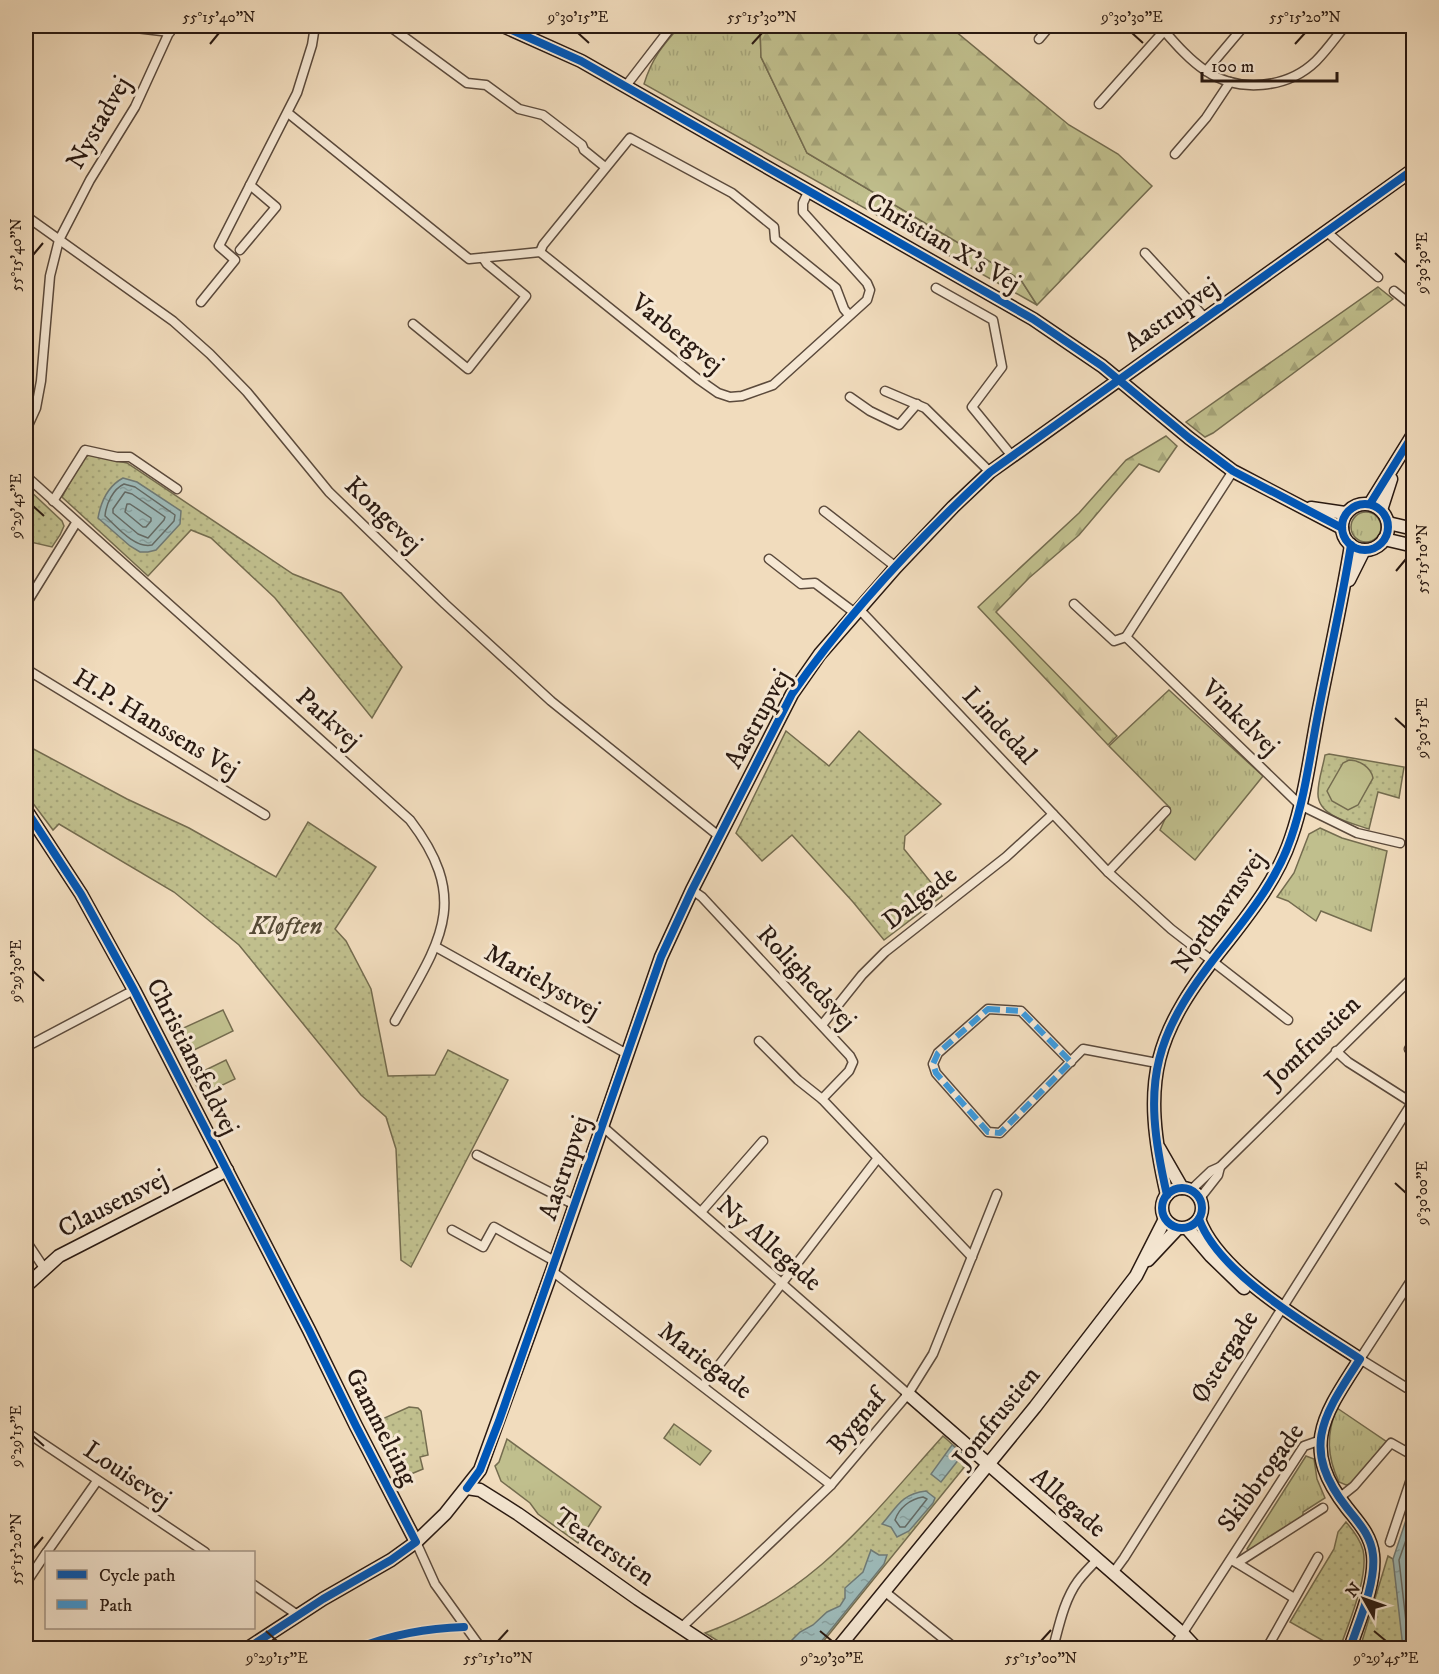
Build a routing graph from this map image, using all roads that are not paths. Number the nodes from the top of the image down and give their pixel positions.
1 (119, 26) edge
2 (315, 26) edge
3 (368, 26) edge
4 (503, 26) edge
5 (672, 26) edge
6 (1050, 26) edge
7 (1244, 26) edge
8 (1345, 26) edge
9 (1162, 28) edge
10 (171, 29) edge
11 (1038, 39) dead end
12 (1206, 71) junction
13 (1230, 82) junction
14 (625, 87) junction
15 (1100, 104) dead end
16 (288, 114) junction
17 (1175, 154) dead end
18 (605, 167) junction
19 (1413, 169) edge
20 (250, 185) junction
21 (809, 190) junction
22 (26, 216) edge
23 (1327, 232) junction
24 (59, 240) junction
25 (240, 250) dead end
26 (540, 252) junction
27 (1145, 253) dead end
28 (483, 258) junction
29 (1378, 277) dead end
30 (936, 288) dead end
31 (1394, 291) dead end
32 (201, 302) dead end
33 (1413, 308) edge
34 (849, 315) junction
35 (1205, 318) junction
36 (412, 324) dead end
37 (1117, 379) junction
38 (885, 391) dead end
39 (850, 397) dead end
40 (917, 404) junction
41 (26, 430) edge
42 (1413, 433) edge
43 (1012, 456) junction
44 (1233, 471) junction
45 (990, 472) junction
46 (26, 476) edge
47 (177, 489) dead end
48 (53, 501) junction
49 (1300, 506) junction
50 (1375, 507) junction
51 (824, 511) dead end
52 (1346, 513) junction
53 (76, 523) junction
54 (1388, 523) junction
55 (1342, 528) junction
56 (1413, 529) edge
57 (1384, 539) junction
58 (1351, 545) junction
59 (1413, 546) edge
60 (1364, 550) junction
61 (769, 559) dead end
62 (896, 567) junction
63 (1344, 589) junction
64 (26, 604) edge
65 (1074, 604) dead end
66 (857, 611) junction
67 (1126, 637) junction
68 (26, 669) edge
69 (1300, 805) junction
70 (26, 810) edge
71 (1166, 811) dead end
72 (1053, 814) junction
73 (265, 815) dead end
74 (720, 837) junction
75 (1400, 843) dead end
76 (1108, 872) junction
77 (692, 890) junction
78 (436, 947) junction
79 (1212, 961) junction
80 (1413, 976) edge
81 (134, 990) junction
82 (1288, 1020) dead end
83 (395, 1021) dead end
84 (822, 1025) junction
85 (759, 1041) dead end
86 (1413, 1043) edge
87 (26, 1047) edge
88 (1336, 1051) junction
89 (1413, 1052) edge
90 (627, 1054) junction
91 (1071, 1062) junction
92 (1157, 1063) junction
93 (822, 1099) junction
94 (1412, 1101) edge
95 (602, 1126) junction
96 (763, 1141) dead end
97 (1158, 1147) junction
98 (477, 1155) dead end
99 (878, 1158) junction
100 (227, 1170) junction
101 (1191, 1192) junction
102 (997, 1194) dead end
103 (1167, 1195) junction
104 (575, 1205) junction
105 (701, 1212) junction
106 (1165, 1219) junction
107 (1199, 1219) junction
108 (1182, 1228) junction
109 (452, 1230) dead end
110 (26, 1241) edge
111 (972, 1257) junction
112 (554, 1266) junction
113 (44, 1268) junction
114 (1141, 1268) junction
115 (1413, 1276) edge
116 (782, 1283) junction
117 (26, 1286) edge
118 (1277, 1305) junction
119 (309, 1330) joint
120 (1360, 1359) junction
121 (703, 1386) junction
122 (1407, 1388) dead end
123 (908, 1394) junction
124 (26, 1432) edge
125 (1321, 1440) junction
126 (1413, 1456) edge
127 (989, 1464) junction
128 (1413, 1470) edge
129 (98, 1480) junction
130 (831, 1485) junction
131 (467, 1488) junction
132 (1339, 1498) junction
133 (1323, 1508) dead end
134 (416, 1542) junction
135 (1390, 1542) dead end
136 (48, 1551) edge
137 (204, 1551) edge
138 (45, 1556) edge
139 (1318, 1557) dead end
140 (1098, 1559) junction
141 (1234, 1561) junction
142 (1113, 1573) junction
143 (26, 1583) edge
144 (255, 1586) edge
145 (884, 1592) junction
146 (1294, 1598) junction
147 (298, 1616) junction
148 (681, 1628) junction
149 (1183, 1634) junction
150 (248, 1648) edge
151 (481, 1648) edge
152 (712, 1648) edge
153 (838, 1648) edge
154 (955, 1648) edge
155 (1053, 1648) edge
156 (1173, 1648) edge
157 (1196, 1648) edge
158 (1267, 1648) edge
159 (1350, 1648) edge

1 - 10 street
2 - 16 street
3 - 18 street
4 - 14 street, Christian X's Vej
5 - 14 street
6 - 11 street
7 - 12 street
8 - 13 street
9 - 12 street
9 - 15 street
10 - 24 street, Nystadvej
12 - 13 street
13 - 17 street
14 - 21 street, Christian X's Vej
16 - 20 street
16 - 28 street
18 - 26 street
18 - 34 street
19 - 23 street, Aastrupvej
20 - 25 street
20 - 32 street
21 - 34 street, Varbergvej
21 - 37 street, Christian X's Vej
22 - 24 street, Kongevej
23 - 29 street
23 - 35 street, Aastrupvej
24 - 41 street, Nystadvej
24 - 74 street, Kongevej
26 - 28 street
26 - 34 street, Varbergvej
27 - 35 street, Aastrupvej
28 - 36 street
30 - 43 street
31 - 33 street
35 - 37 street, Aastrupvej
37 - 43 street, Aastrupvej
37 - 44 street, Christian X's Vej
38 - 40 street
39 - 40 street
40 - 45 street
42 - 50 street
43 - 45 street, Aastrupvej
44 - 49 street, Christian X's Vej
44 - 67 street
45 - 62 street, Aastrupvej
46 - 48 street, Parkvej
47 - 48 street
48 - 53 street, Parkvej
49 - 52 street, Christian X's Vej
49 - 55 street, Christian X's Vej
50 - 52 street
50 - 54 street
51 - 62 street
52 - 55 street
53 - 64 street
53 - 78 street, Parkvej
54 - 56 street
54 - 57 street
55 - 58 street
57 - 59 street
57 - 60 street
58 - 60 street
58 - 63 street, Nordhavnsvej
60 - 63 street, Nordhavnsvej
61 - 66 street
62 - 66 street, Aastrupvej
63 - 69 street, Nordhavnsvej
65 - 67 street, Vinkelvej
66 - 72 street, Lindedal
66 - 74 street, Aastrupvej
67 - 69 street, Vinkelvej
68 - 73 street, H.P. Hanssens Vej
69 - 75 street, Vinkelvej
69 - 79 street, Nordhavnsvej
70 - 81 street, Christiansfeldvej
71 - 76 street
72 - 76 street, Lindedal
72 - 84 street, Dalgade
74 - 77 street, Aastrupvej
76 - 79 street, Lindedal
77 - 84 street, Rolighedsvej
77 - 90 street, Aastrupvej
78 - 83 street, Parkvej
78 - 90 street, Marielystvej
79 - 82 street, Lindedal
79 - 92 street, Nordhavnsvej
80 - 88 street, Jomfrustien
81 - 87 street
81 - 100 street, Christiansfeldvej
84 - 93 street, Rolighedsvej
85 - 93 street
86 - 89 street
88 - 94 street
88 - 101 street, Jomfrustien
90 - 95 street, Aastrupvej
91 - 91 street
91 - 92 street
92 - 97 street, Nordhavnsvej
93 - 99 street
94 - 118 street, Østergade
95 - 104 street, Aastrupvej
95 - 105 street, Ny Allegade
96 - 105 street
97 - 101 street, Nordhavnsvej
97 - 103 street, Nordhavnsvej
98 - 104 street, Aastrupvej
99 - 111 street
99 - 116 street
100 - 113 street, Clausensvej
100 - 119 street, Christiansfeldvej
101 - 103 street
101 - 107 street
102 - 111 street, Bygnaf
103 - 106 street
104 - 112 street, Aastrupvej
105 - 116 street, Ny Allegade
106 - 108 street
106 - 114 street, Jomfrustien
107 - 108 street
107 - 118 street
108 - 114 street, Jomfrustien
108 - 118 street
109 - 112 street, Aastrupvej
110 - 113 street
111 - 123 street, Bygnaf
112 - 121 street, Mariegade
112 - 131 street, Aastrupvej
113 - 117 street, Clausensvej
114 - 127 street, Jomfrustien
115 - 120 street
116 - 121 street
116 - 123 street, Ny Allegade
118 - 120 street
118 - 142 street, Østergade
119 - 134 street, Gammelting
120 - 122 street
120 - 125 street, Skibbrogade
121 - 130 street, Mariegade
123 - 127 street, Allegade
123 - 130 street, Bygnaf
124 - 129 street, Louisevej
125 - 132 street
125 - 141 street, Skibbrogade
126 - 132 street
127 - 140 street, Allegade
127 - 145 street, Jomfrustien
128 - 135 street
129 - 136 street
129 - 137 street, Louisevej
130 - 148 street, Bygnaf
131 - 134 street, Aastrupvej
131 - 148 street, Teaterstien
132 - 159 street
133 - 141 street, Skibbrogade
134 - 147 street, Aastrupvej
134 - 151 street, Gammelting
138 - 143 street
139 - 146 street
140 - 142 street, Allegade
140 - 155 street
141 - 146 street
141 - 149 street
142 - 149 street, Allegade
144 - 147 street
145 - 153 street, Jomfrustien
145 - 154 street
146 - 158 street
147 - 150 street, Aastrupvej
148 - 152 street, Teaterstien
149 - 156 street
149 - 157 street, Allegade

